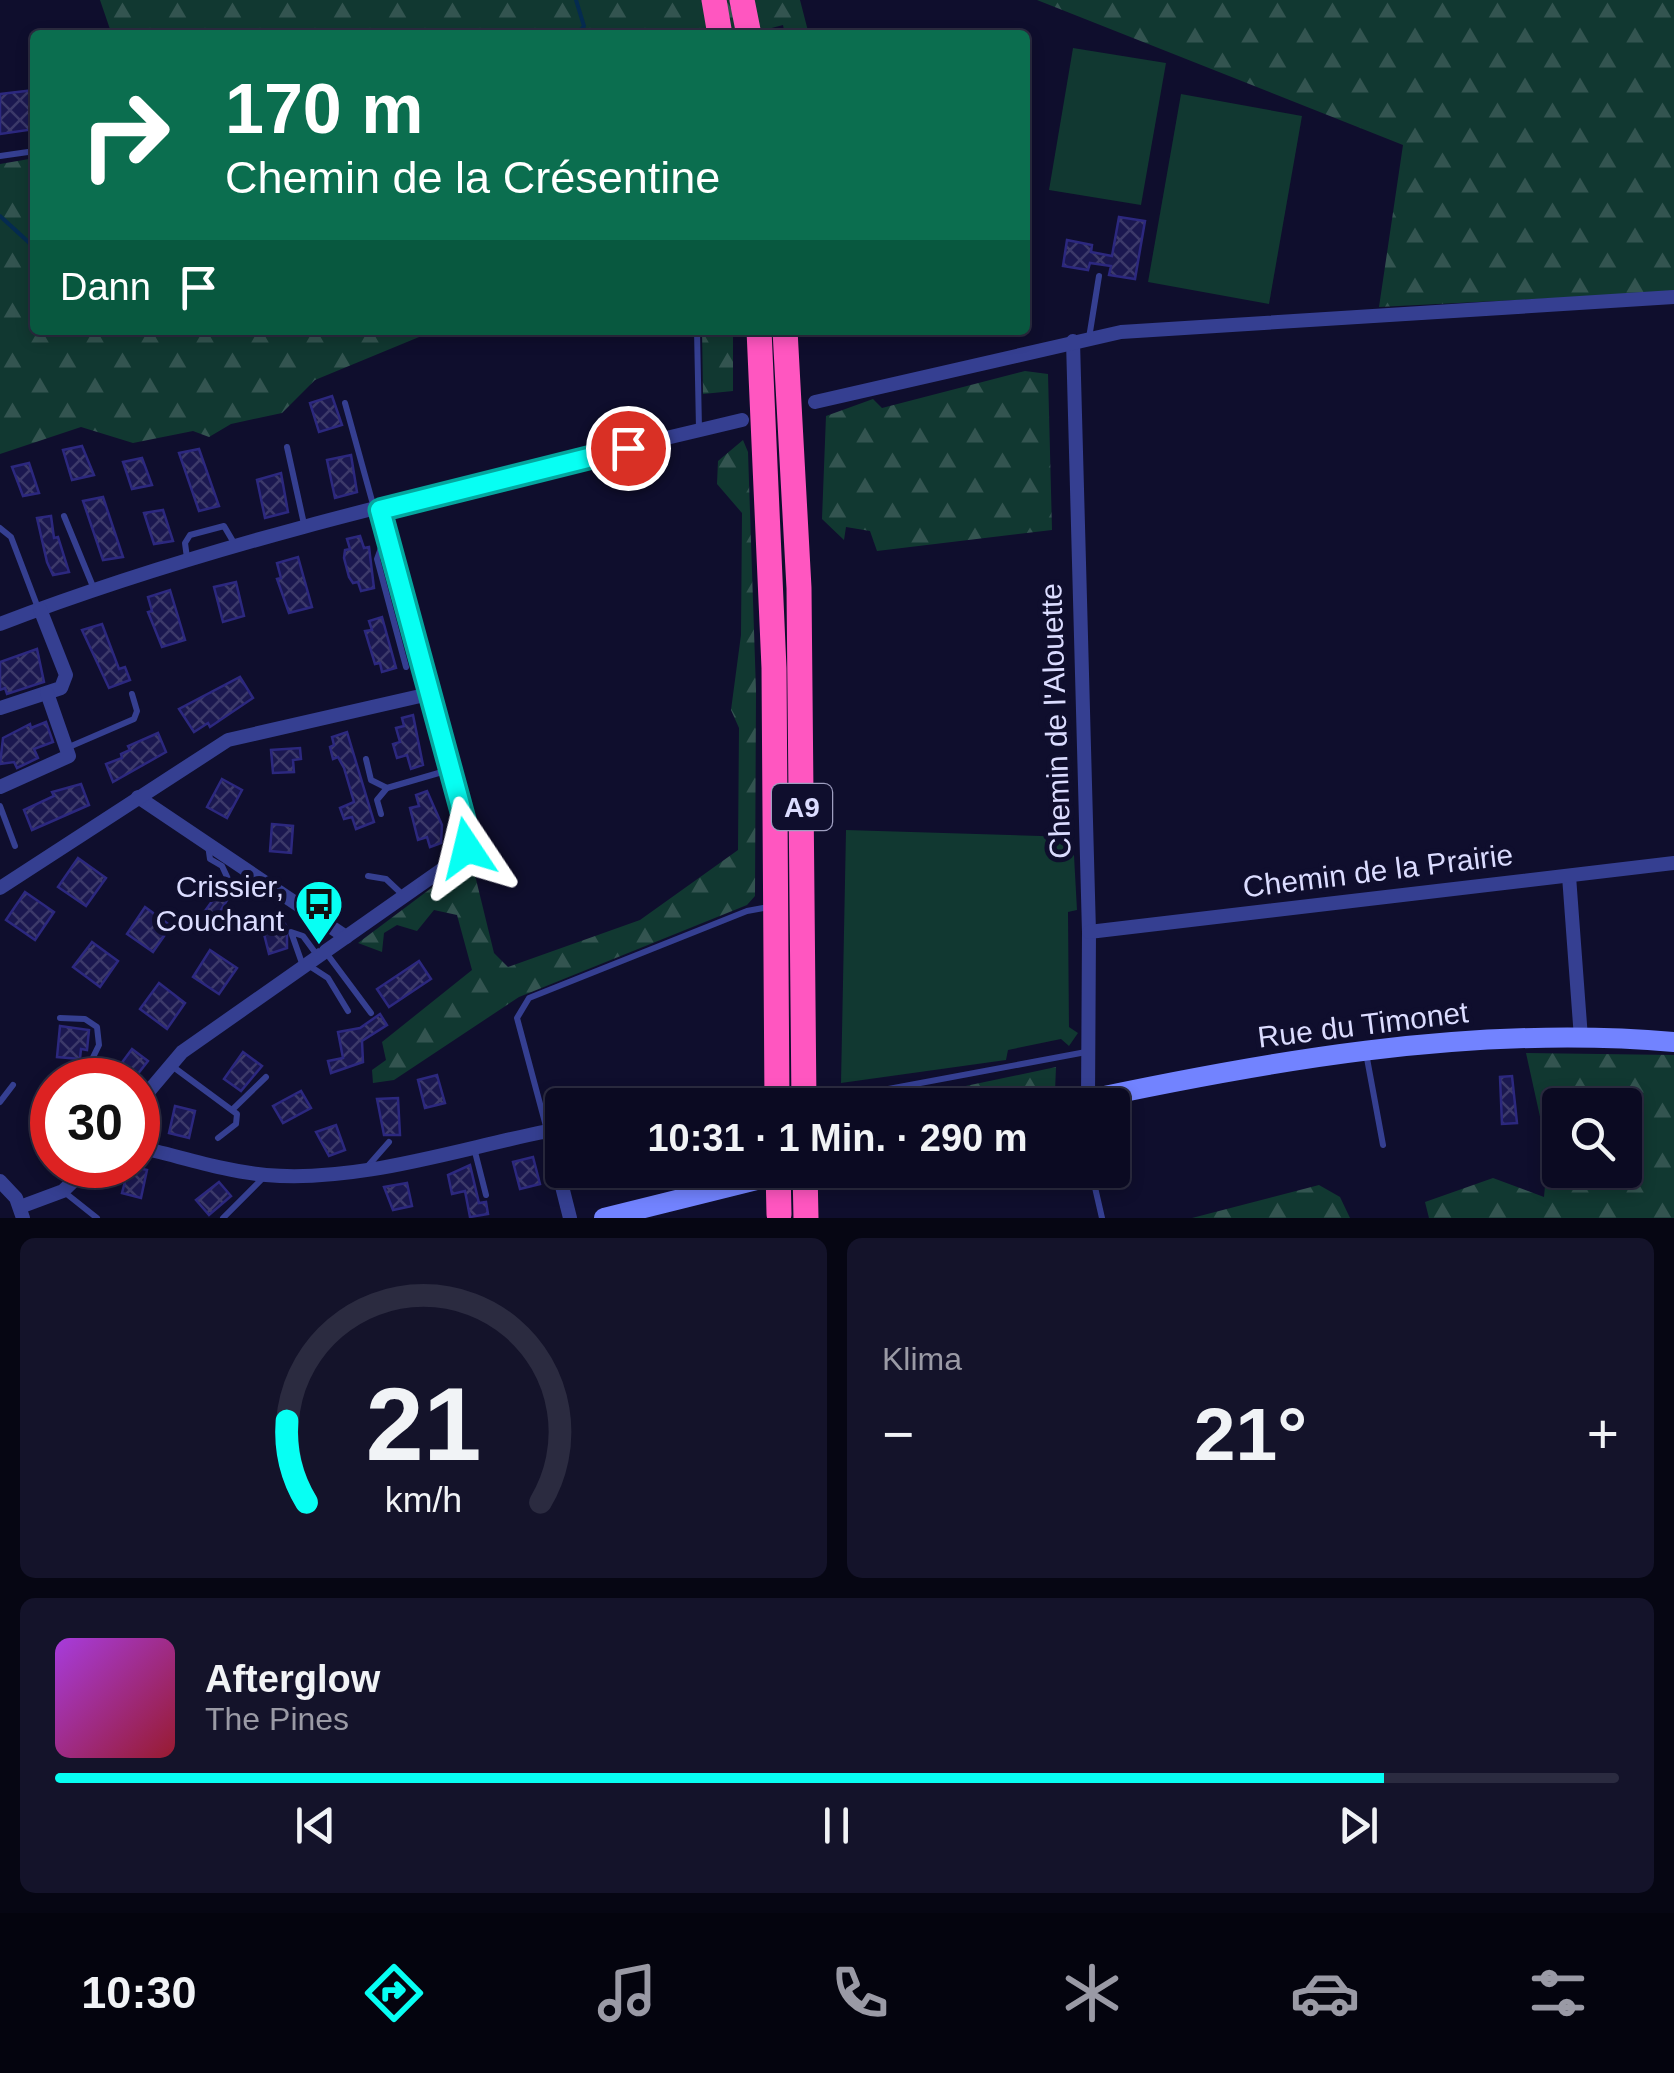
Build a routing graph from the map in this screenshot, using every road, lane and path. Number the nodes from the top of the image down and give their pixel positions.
1 (714, 0) edge
2 (719, 30) edge
3 (30, 152) edge
4 (0, 156) edge
5 (1100, 276) dead end
6 (1674, 297) edge
7 (697, 335) edge
8 (759, 335) edge
9 (785, 335) edge
10 (1081, 339) junction
11 (815, 402) dead end
12 (345, 403) dead end
13 (742, 420) dead end
14 (700, 430) junction
15 (287, 448) dead end
16 (377, 510) junction
17 (64, 516) dead end
18 (305, 526) junction
19 (0, 528) edge
20 (389, 544) junction
21 (94, 589) junction
22 (40, 609) junction
23 (0, 624) edge
24 (406, 667) dead end
25 (47, 693) junction
26 (132, 694) dead end
27 (429, 694) junction
28 (0, 708) edge
29 (68, 746) junction
30 (366, 759) dead end
31 (450, 770) junction
32 (0, 787) edge
33 (387, 788) junction
34 (138, 796) junction
35 (0, 806) edge
36 (381, 814) dead end
37 (208, 843) junction
38 (15, 846) dead end
39 (1674, 863) edge
40 (368, 876) dead end
41 (1569, 876) junction
42 (229, 881) dead end
43 (0, 888) edge
44 (404, 896) junction
45 (776, 906) junction
46 (1089, 932) junction
47 (346, 937) junction
48 (313, 960) junction
49 (348, 1011) dead end
50 (371, 1013) dead end
51 (60, 1018) dead end
52 (1581, 1038) junction
53 (1674, 1042) edge
54 (1087, 1052) junction
55 (1366, 1052) junction
56 (91, 1058) edge
57 (168, 1064) junction
58 (160, 1075) edge
59 (266, 1077) dead end
60 (13, 1086) dead end
61 (777, 1088) edge
62 (804, 1088) edge
63 (895, 1088) edge
64 (1079, 1088) edge
65 (1130, 1093) edge
66 (0, 1102) edge
67 (232, 1110) junction
68 (545, 1120) edge
69 (545, 1132) edge
70 (218, 1138) dead end
71 (389, 1142) dead end
72 (1384, 1145) dead end
73 (473, 1146) junction
74 (160, 1152) edge
75 (366, 1169) junction
76 (266, 1174) junction
77 (0, 1181) edge
78 (66, 1188) edge
79 (562, 1188) edge
80 (725, 1188) edge
81 (778, 1188) edge
82 (1094, 1188) edge
83 (63, 1191) junction
84 (486, 1195) dead end
85 (22, 1212) edge
86 (779, 1216) edge
87 (96, 1218) edge
88 (223, 1218) edge
89 (570, 1218) edge
90 (604, 1218) edge
91 (1102, 1218) edge

1 - 2 highway
3 - 4 lane
5 - 10 lane
6 - 10 street
7 - 14 lane
8 - 45 highway, A9
9 - 62 highway, A9
10 - 11 street
10 - 46 street, Chemin de l'Alouette
12 - 16 lane
13 - 14 street
14 - 16 street
15 - 18 lane
16 - 18 street
16 - 20 street
17 - 21 lane
18 - 21 street
19 - 22 lane
20 - 24 lane
20 - 27 street
21 - 22 street
22 - 23 street
22 - 25 street
25 - 28 street
25 - 29 street
26 - 29 lane
27 - 31 street
27 - 34 street
29 - 32 street
30 - 33 lane
31 - 33 lane
31 - 44 street
33 - 36 lane
34 - 37 street
34 - 43 street
35 - 38 lane
37 - 42 lane
37 - 47 street
39 - 41 street, Chemin de la Prairie
40 - 44 lane
41 - 46 street, Chemin de la Prairie
41 - 52 street
44 - 47 street
45 - 61 highway, A9
45 - 68 lane
46 - 54 street, Chemin de l'Alouette
47 - 48 street
48 - 49 lane
48 - 50 lane
48 - 57 street
51 - 56 lane
52 - 53 main road, Rue du Timonet
52 - 55 main road, Rue du Timonet
54 - 63 lane
54 - 64 street, Chemin de l'Alouette
55 - 65 main road, Rue du Timonet
55 - 72 lane
57 - 58 street
57 - 67 lane
59 - 67 lane
60 - 66 lane
67 - 70 lane
69 - 73 street
71 - 75 lane
73 - 75 street
73 - 84 lane
74 - 76 street
75 - 76 street
76 - 88 lane
77 - 85 street
78 - 83 street
79 - 89 street
80 - 90 main road
81 - 86 highway, bridge
82 - 91 lane
83 - 85 street
83 - 87 lane

